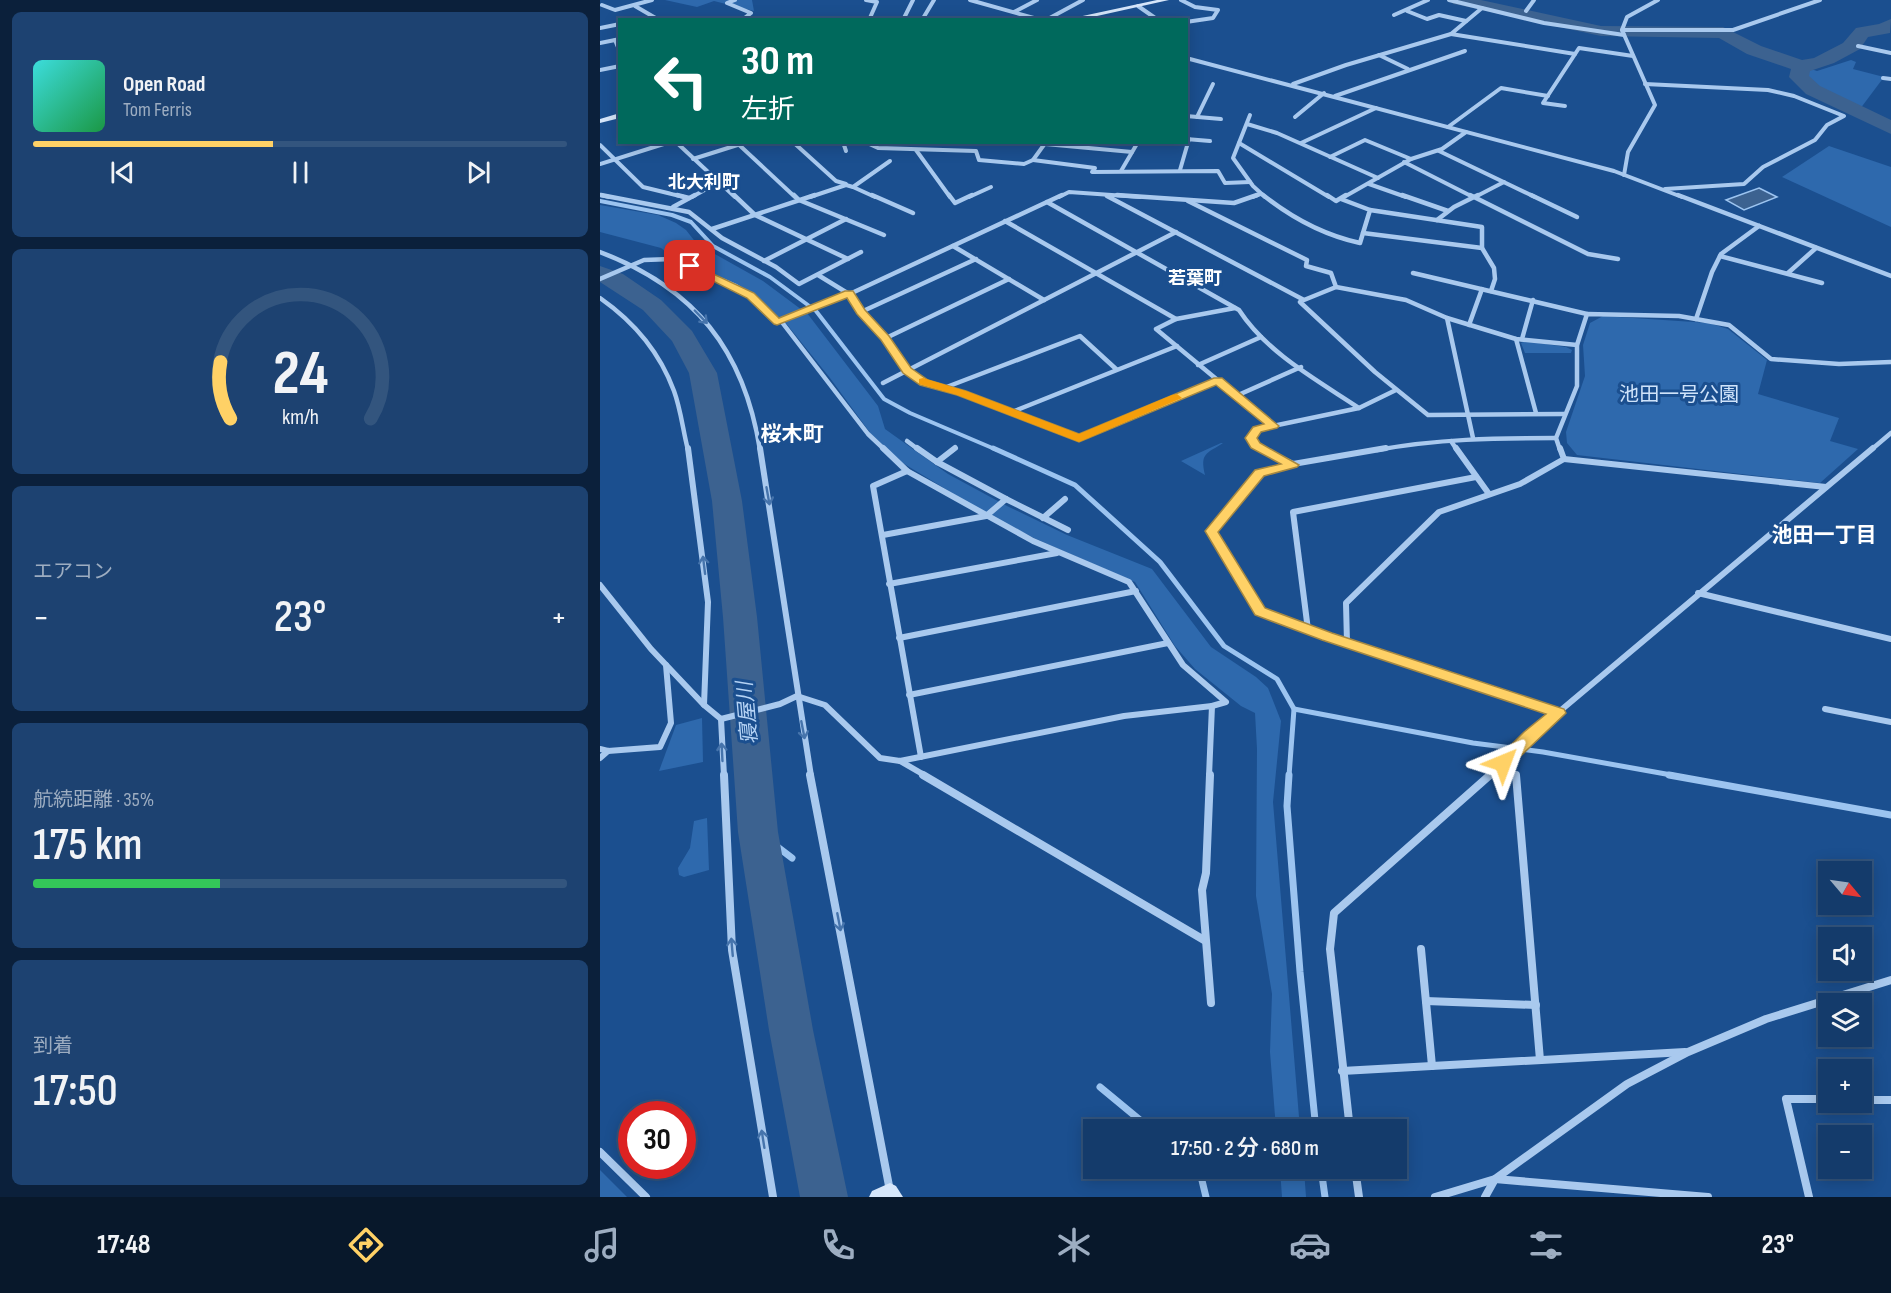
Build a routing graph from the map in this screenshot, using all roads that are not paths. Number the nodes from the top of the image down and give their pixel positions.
1 (651, 0) edge
2 (735, 0) edge
3 (866, 0) edge
4 (913, 0) edge
5 (934, 0) edge
6 (970, 0) edge
7 (992, 0) edge
8 (1037, 0) edge
9 (1083, 0) edge
10 (1166, 0) edge
11 (1181, 0) edge
12 (1428, 0) edge
13 (1449, 0) edge
14 (1534, 0) edge
15 (1658, 0) edge
16 (1821, 0) edge
17 (985, 4) junction
18 (602, 5) dead end
19 (635, 6) junction
20 (1138, 6) junction
21 (1482, 8) junction
22 (1407, 11) junction
23 (1526, 11) dead end
24 (1014, 12) junction
25 (1394, 15) dead end
26 (656, 18) edge
27 (745, 18) edge
28 (870, 18) edge
29 (904, 18) edge
30 (923, 18) edge
31 (1034, 18) edge
32 (1050, 18) edge
33 (1077, 18) edge
34 (1155, 18) edge
35 (1466, 21) junction
36 (1188, 22) edge
37 (618, 24) edge
38 (600, 28) edge
39 (1623, 33) junction
40 (1451, 34) junction
41 (617, 40) edge
42 (600, 43) edge
43 (1858, 46) dead end
44 (1465, 51) dead end
45 (1891, 53) edge
46 (1575, 54) junction
47 (1378, 55) junction
48 (1633, 56) junction
49 (1188, 59) edge
50 (618, 66) edge
51 (1408, 69) junction
52 (600, 70) edge
53 (1883, 78) dead end
54 (1891, 79) edge
55 (1213, 84) dead end
56 (1292, 84) junction
57 (1645, 84) junction
58 (1324, 93) junction
59 (1334, 96) junction
60 (1548, 96) junction
61 (1565, 106) dead end
62 (1376, 107) junction
63 (1250, 115) dead end
64 (618, 116) edge
65 (1188, 116) edge
66 (1197, 117) junction
67 (1295, 117) dead end
68 (1221, 119) dead end
69 (600, 121) edge
70 (1247, 124) junction
71 (1448, 127) junction
72 (1466, 132) junction
73 (1188, 139) edge
74 (1210, 141) dead end
75 (1239, 143) junction
76 (1300, 143) junction
77 (664, 144) edge
78 (678, 144) edge
79 (737, 144) edge
80 (795, 144) edge
81 (844, 144) edge
82 (869, 144) edge
83 (909, 144) edge
84 (939, 144) edge
85 (1045, 144) edge
86 (1056, 144) edge
87 (1137, 144) edge
88 (1187, 144) edge
89 (600, 145) edge
90 (905, 149) junction
91 (916, 150) junction
92 (846, 151) dead end
93 (935, 151) junction
94 (1439, 151) junction
95 (1132, 152) junction
96 (1330, 157) junction
97 (615, 159) junction
98 (693, 159) junction
99 (1411, 159) junction
100 (1033, 160) junction
101 (890, 161) dead end
102 (1404, 162) junction
103 (600, 164) edge
104 (1180, 170) junction
105 (1121, 171) junction
106 (1624, 175) junction
107 (1378, 178) junction
108 (1250, 182) junction
109 (1504, 182) junction
110 (717, 183) junction
111 (846, 184) junction
112 (1369, 184) junction
113 (853, 187) junction
114 (991, 188) dead end
115 (1661, 189) junction
116 (1261, 194) junction
117 (600, 195) edge
118 (1104, 195) junction
119 (1473, 196) junction
120 (689, 198) junction
121 (1341, 199) junction
122 (799, 200) junction
123 (1185, 200) junction
124 (1047, 202) junction
125 (673, 207) junction
126 (1370, 210) junction
127 (1448, 211) junction
128 (913, 213) dead end
129 (754, 215) junction
130 (1577, 217) dead end
131 (846, 219) junction
132 (1437, 220) junction
133 (1005, 221) junction
134 (1759, 226) junction
135 (712, 229) junction
136 (1176, 232) junction
137 (1363, 233) junction
138 (884, 235) dead end
139 (806, 239) junction
140 (953, 246) junction
141 (1816, 248) junction
142 (1482, 249) junction
143 (600, 252) edge
144 (861, 252) dead end
145 (1136, 253) junction
146 (1720, 256) junction
147 (848, 259) junction
148 (976, 259) junction
149 (1618, 259) dead end
150 (764, 261) junction
151 (631, 264) junction
152 (1413, 273) dead end
153 (1788, 273) junction
154 (1096, 274) junction
155 (818, 275) junction
156 (1891, 276) edge
157 (600, 279) edge
158 (1009, 279) junction
159 (1822, 283) dead end
160 (1336, 287) junction
161 (1482, 289) junction
162 (1491, 291) junction
163 (849, 294) junction
164 (1044, 300) junction
165 (1533, 300) junction
166 (602, 302) edge
167 (1300, 302) dead end
168 (1235, 308) junction
169 (861, 312) junction
170 (1587, 314) junction
171 (1447, 318) junction
172 (1176, 319) junction
173 (1696, 319) junction
174 (781, 321) junction
175 (1469, 325) junction
176 (1261, 337) junction
177 (885, 338) junction
178 (1519, 339) junction
179 (1577, 345) junction
180 (1177, 346) junction
181 (1891, 362) edge
182 (1198, 365) junction
183 (1301, 367) junction
184 (1116, 369) junction
185 (907, 371) junction
186 (1218, 381) junction
187 (883, 383) dead end
188 (944, 388) junction
189 (1396, 390) junction
190 (1236, 396) junction
191 (1359, 408) junction
192 (1011, 412) junction
193 (1469, 413) junction
194 (1536, 413) junction
195 (1564, 414) junction
196 (1273, 426) junction
197 (1891, 433) edge
198 (1473, 438) junction
199 (1556, 438) junction
200 (906, 441) dead end
201 (1451, 441) junction
202 (955, 448) dead end
203 (1564, 459) junction
204 (937, 462) junction
205 (1293, 465) junction
206 (907, 471) junction
207 (1476, 477) junction
208 (1826, 487) junction
209 (1489, 494) junction
210 (1006, 499) junction
211 (1065, 499) dead end
212 (986, 516) junction
213 (1042, 518) junction
214 (1068, 530) dead end
215 (883, 535) junction
216 (1058, 552) junction
217 (889, 584) junction
218 (600, 586) edge
219 (1136, 591) junction
220 (1698, 593) junction
221 (1308, 630) junction
222 (899, 638) junction
223 (1891, 639) edge
224 (1168, 643) junction
225 (1347, 643) junction
226 (666, 665) junction
227 (909, 695) junction
228 (797, 696) junction
229 (704, 705) junction
230 (1212, 706) junction
231 (1825, 709) dead end
232 (1559, 713) junction
233 (721, 719) junction
234 (1891, 722) edge
235 (600, 749) edge
236 (608, 751) junction
237 (921, 757) junction
238 (600, 758) edge
239 (900, 761) junction
240 (1505, 761) junction
241 (1204, 940) junction
242 (1421, 949) dead end
243 (1891, 980) edge
244 (1426, 1001) junction
245 (1211, 1002) dead end
246 (1536, 1005) junction
247 (1688, 1052) junction
248 (1540, 1060) junction
249 (1432, 1066) junction
250 (1342, 1071) junction
251 (1818, 1100) edge
252 (1872, 1100) edge
253 (1891, 1100) edge
254 (1349, 1119) edge
255 (600, 1152) edge
256 (1357, 1179) edge
257 (1495, 1179) junction
258 (887, 1195) edge
259 (646, 1197) edge
260 (773, 1197) edge
261 (1359, 1197) edge
262 (1435, 1197) edge
263 (1485, 1197) edge
264 (1708, 1197) edge
265 (1809, 1197) edge

1 - 19 street
2 - 27 street
3 - 28 street
4 - 29 street
5 - 30 street
6 - 17 street
7 - 17 street
8 - 24 street
9 - 32 street
10 - 20 street
11 - 36 street
12 - 22 street
13 - 21 street
14 - 23 street
15 - 39 street
16 - 39 street
17 - 24 street
18 - 19 street
19 - 26 street
20 - 33 street
20 - 34 street
21 - 35 street
21 - 39 street
22 - 25 street
22 - 35 street
24 - 31 street
35 - 40 street
37 - 38 street
39 - 48 street
40 - 46 street
40 - 47 street
41 - 42 street
43 - 45 street
44 - 51 street
46 - 48 street
46 - 60 street
47 - 51 street
47 - 56 street
48 - 57 street
49 - 56 street
50 - 52 street
51 - 59 street
53 - 54 street
55 - 66 street
56 - 58 street
57 - 106 street
57 - 115 street
58 - 59 street
58 - 67 street
59 - 62 street
60 - 61 street
60 - 71 street
62 - 71 street
62 - 76 street
63 - 70 street
64 - 69 street
65 - 66 street
66 - 68 street
70 - 75 street
70 - 76 street
71 - 72 street
72 - 94 street
72 - 106 street
73 - 74 street
75 - 108 street
75 - 121 street
76 - 96 street
77 - 97 street
78 - 98 street
79 - 98 street
79 - 122 street
80 - 111 street
81 - 92 street
82 - 90 street
83 - 90 street
84 - 93 street
85 - 100 street
86 - 95 street
87 - 95 street
88 - 104 street
89 - 97 street
90 - 91 street
91 - 93 street
91 - 114 street
93 - 100 street
94 - 99 street
94 - 109 street
95 - 105 street
96 - 99 street
96 - 107 street
97 - 103 street
97 - 120 street
98 - 110 street
99 - 102 street
100 - 105 street
101 - 113 street
102 - 107 street
102 - 119 street
104 - 105 street
104 - 108 street
106 - 115 street
107 - 112 street
108 - 116 street
109 - 119 street
109 - 130 street
110 - 120 street
110 - 129 street
111 - 113 street
111 - 122 street
112 - 121 street
112 - 127 street
113 - 128 street
115 - 134 street
116 - 123 street
116 - 137 street
117 - 125 street
118 - 123 street
118 - 124 street
118 - 136 street
119 - 127 street
119 - 149 street
120 - 125 street
121 - 126 street
122 - 129 street
122 - 131 street
123 - 160 street
124 - 133 street
124 - 145 street
125 - 135 street
126 - 132 street
126 - 137 street
127 - 132 street
129 - 135 street
129 - 139 street
131 - 138 street
131 - 139 street
132 - 142 street
133 - 140 street
133 - 154 street
134 - 141 street
134 - 146 street
135 - 150 street
136 - 145 street
136 - 160 street
137 - 142 street
139 - 147 street
139 - 150 street
140 - 148 street
140 - 163 street
141 - 153 street
141 - 156 street
142 - 162 street
143 - 151 street
144 - 147 street
145 - 154 street
145 - 168 street
146 - 153 street
146 - 173 street
147 - 155 street
148 - 158 street
148 - 169 street
150 - 155 street
151 - 157 street
151 - 174 street
151 -> 228 street
152 - 161 street
153 - 159 street
154 - 164 street
154 - 172 street
155 - 163 street
158 - 164 street
158 - 177 street
160 - 171 street
161 - 162 street
161 - 175 street
162 - 165 street
163 - 169 street
163 - 174 street
164 - 185 street
165 - 170 street
165 - 178 street
229 -> 166 street
167 - 189 street
168 - 172 street
168 - 176 street
169 - 177 street
170 - 173 street
170 - 179 street
171 - 175 street
171 - 193 street
172 - 180 street
173 - 181 street
174 - 206 street
175 - 178 street
176 - 182 street
176 - 183 street
177 - 185 street
178 - 179 street
178 - 194 street
179 - 195 street
180 - 182 street
180 - 184 street
182 - 186 street
183 - 190 street
183 - 191 street
184 - 188 street
184 - 192 street
185 - 187 street
185 - 188 street
186 - 190 street
186 - 192 street
188 - 192 street
189 - 191 street
189 - 193 street
190 - 196 street
191 - 196 street
193 - 194 street
193 - 198 street
194 - 195 street
195 - 199 street
196 - 205 street
197 - 208 street
198 - 199 street
198 - 201 street
199 - 203 street
200 - 204 street
201 - 205 street
201 - 207 street
202 - 204 street
203 - 208 street
203 - 209 street
204 - 210 street
205 - 221 street
206 - 212 street
206 - 215 street
207 - 209 street
207 - 221 street
208 - 220 street
209 - 225 street
210 - 212 street
210 - 213 street
211 - 213 street
212 - 215 street
212 - 216 street
213 - 214 street
215 - 217 street
216 - 217 street
216 - 219 street
217 - 222 street
218 - 226 street
219 - 222 street
219 - 224 street
220 - 223 street
220 - 232 street
221 - 225 street
222 - 227 street
224 - 227 street
224 - 230 street
225 - 232 street
226 - 229 street
226 - 236 street
227 - 237 street
228 - 233 street
228 - 239 street
228 -> 258 street
229 - 233 street
230 - 237 street
230 - 241 street
231 - 234 street
232 - 240 street
260 -> 233 street
235 - 236 street
236 - 238 street
237 - 239 street
239 - 241 street
240 - 246 street
240 - 250 street
241 - 245 street
242 - 244 street
243 - 247 street
244 - 246 street
244 - 249 street
246 - 248 street
247 - 248 street
247 - 257 street
248 - 249 street
249 - 250 street
250 - 254 street
251 - 265 street
252 - 253 street
255 - 259 street
256 - 261 street
257 - 262 street
257 - 263 street
257 - 264 street

